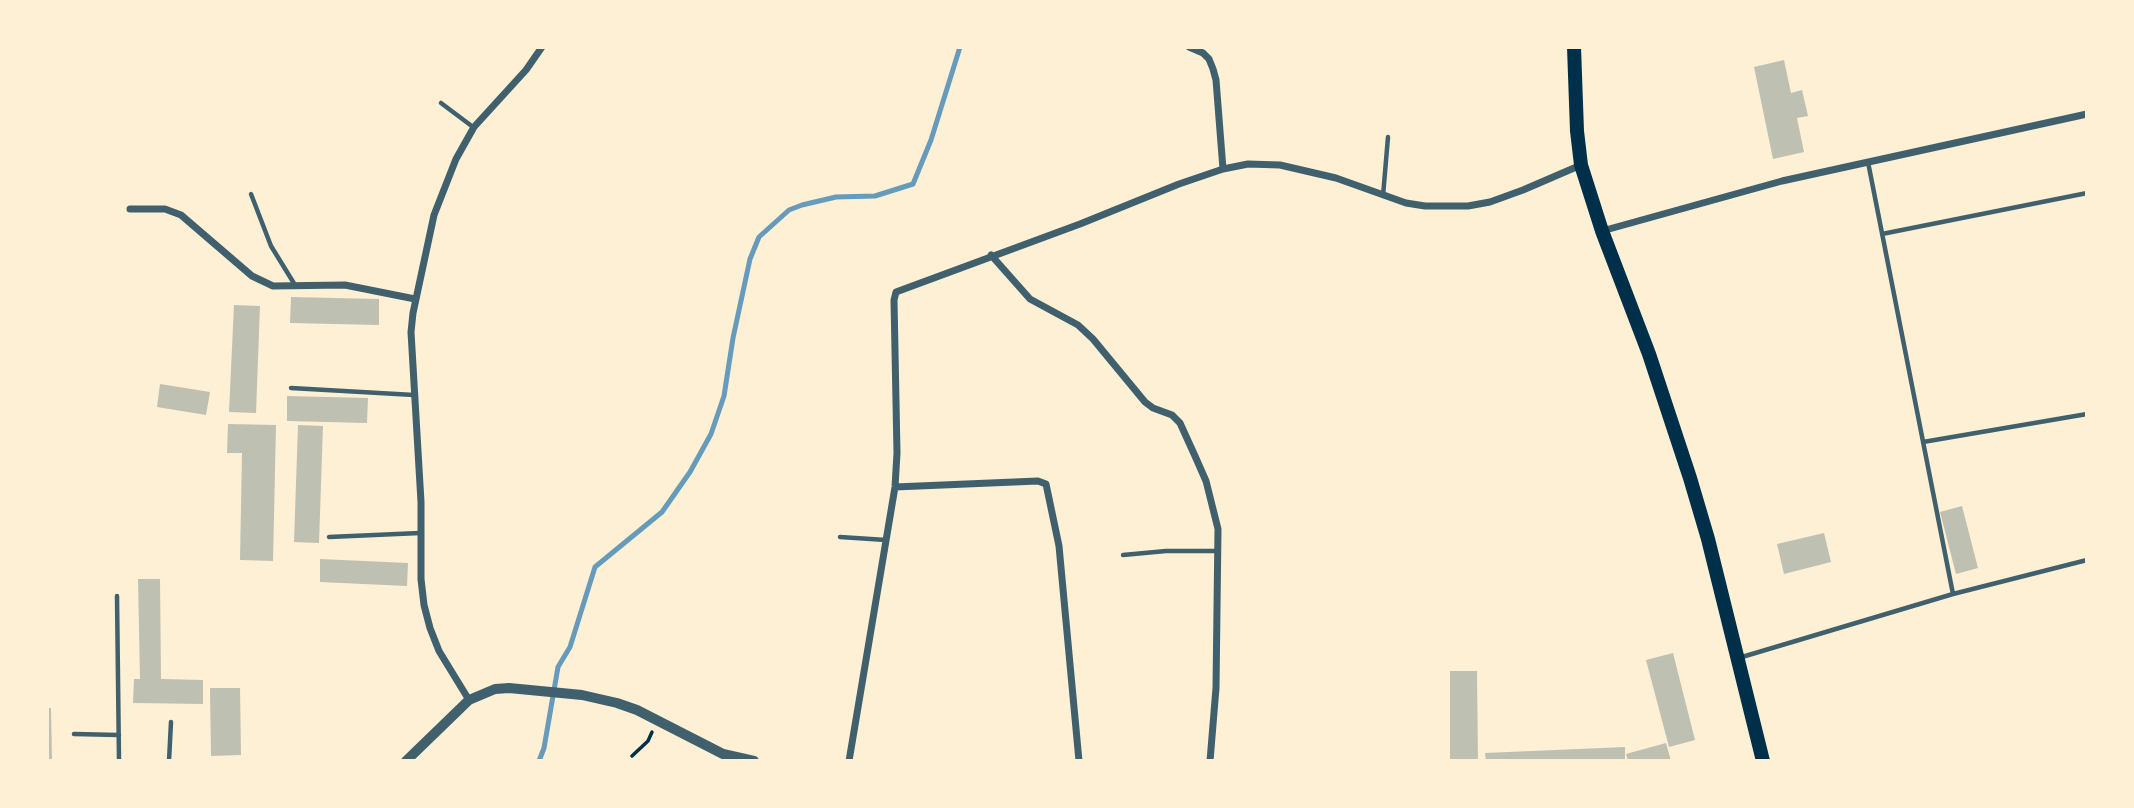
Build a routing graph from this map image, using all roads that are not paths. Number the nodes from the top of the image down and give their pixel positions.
1 (542, 47) edge
2 (1189, 47) edge
3 (1574, 47) edge
4 (441, 103) dead end
5 (2087, 114) edge
6 (474, 127) junction
7 (1388, 137) dead end
8 (1868, 162) junction
9 (1581, 165) junction
10 (1223, 169) junction
11 (2087, 193) edge
12 (251, 194) dead end
13 (1383, 196) junction
14 (130, 209) dead end
15 (1602, 231) junction
16 (1882, 234) junction
17 (990, 255) junction
18 (295, 286) junction
19 (415, 299) junction
20 (291, 388) dead end
21 (414, 395) junction
22 (2087, 414) edge
23 (1923, 442) junction
24 (895, 487) junction
25 (420, 533) junction
26 (329, 537) dead end
27 (840, 537) dead end
28 (887, 540) junction
29 (1218, 551) junction
30 (1123, 555) dead end
31 (2087, 560) edge
32 (1953, 594) junction
33 (117, 596) dead end
34 (1737, 658) junction
35 (469, 700) junction
36 (171, 722) dead end
37 (74, 734) dead end
38 (119, 735) junction
39 (119, 761) edge
40 (169, 761) edge
41 (406, 761) edge
42 (754, 761) edge
43 (849, 761) edge
44 (1079, 761) edge
45 (1210, 761) edge
46 (1763, 761) edge

1 - 6 street
2 - 10 street
3 - 9 highway
4 - 6 lane
5 - 8 street
6 - 19 street
7 - 13 lane
8 - 15 street
8 - 16 lane
9 - 13 street
9 - 15 highway
10 - 13 street
10 - 17 street
11 - 16 lane
12 - 18 lane
14 - 18 street
15 - 34 highway
16 - 23 lane
17 - 24 street
17 - 29 street
18 - 19 street
19 - 21 street
20 - 21 lane
21 - 25 street
22 - 23 lane
23 - 32 lane
24 - 28 street
24 - 44 street
25 - 26 lane
25 - 35 street
27 - 28 lane
28 - 43 street
29 - 30 lane
29 - 45 street
31 - 32 lane
32 - 34 lane
33 - 38 lane
34 - 46 highway
35 - 41 street
35 - 42 street
36 - 40 lane
37 - 38 lane
38 - 39 lane

